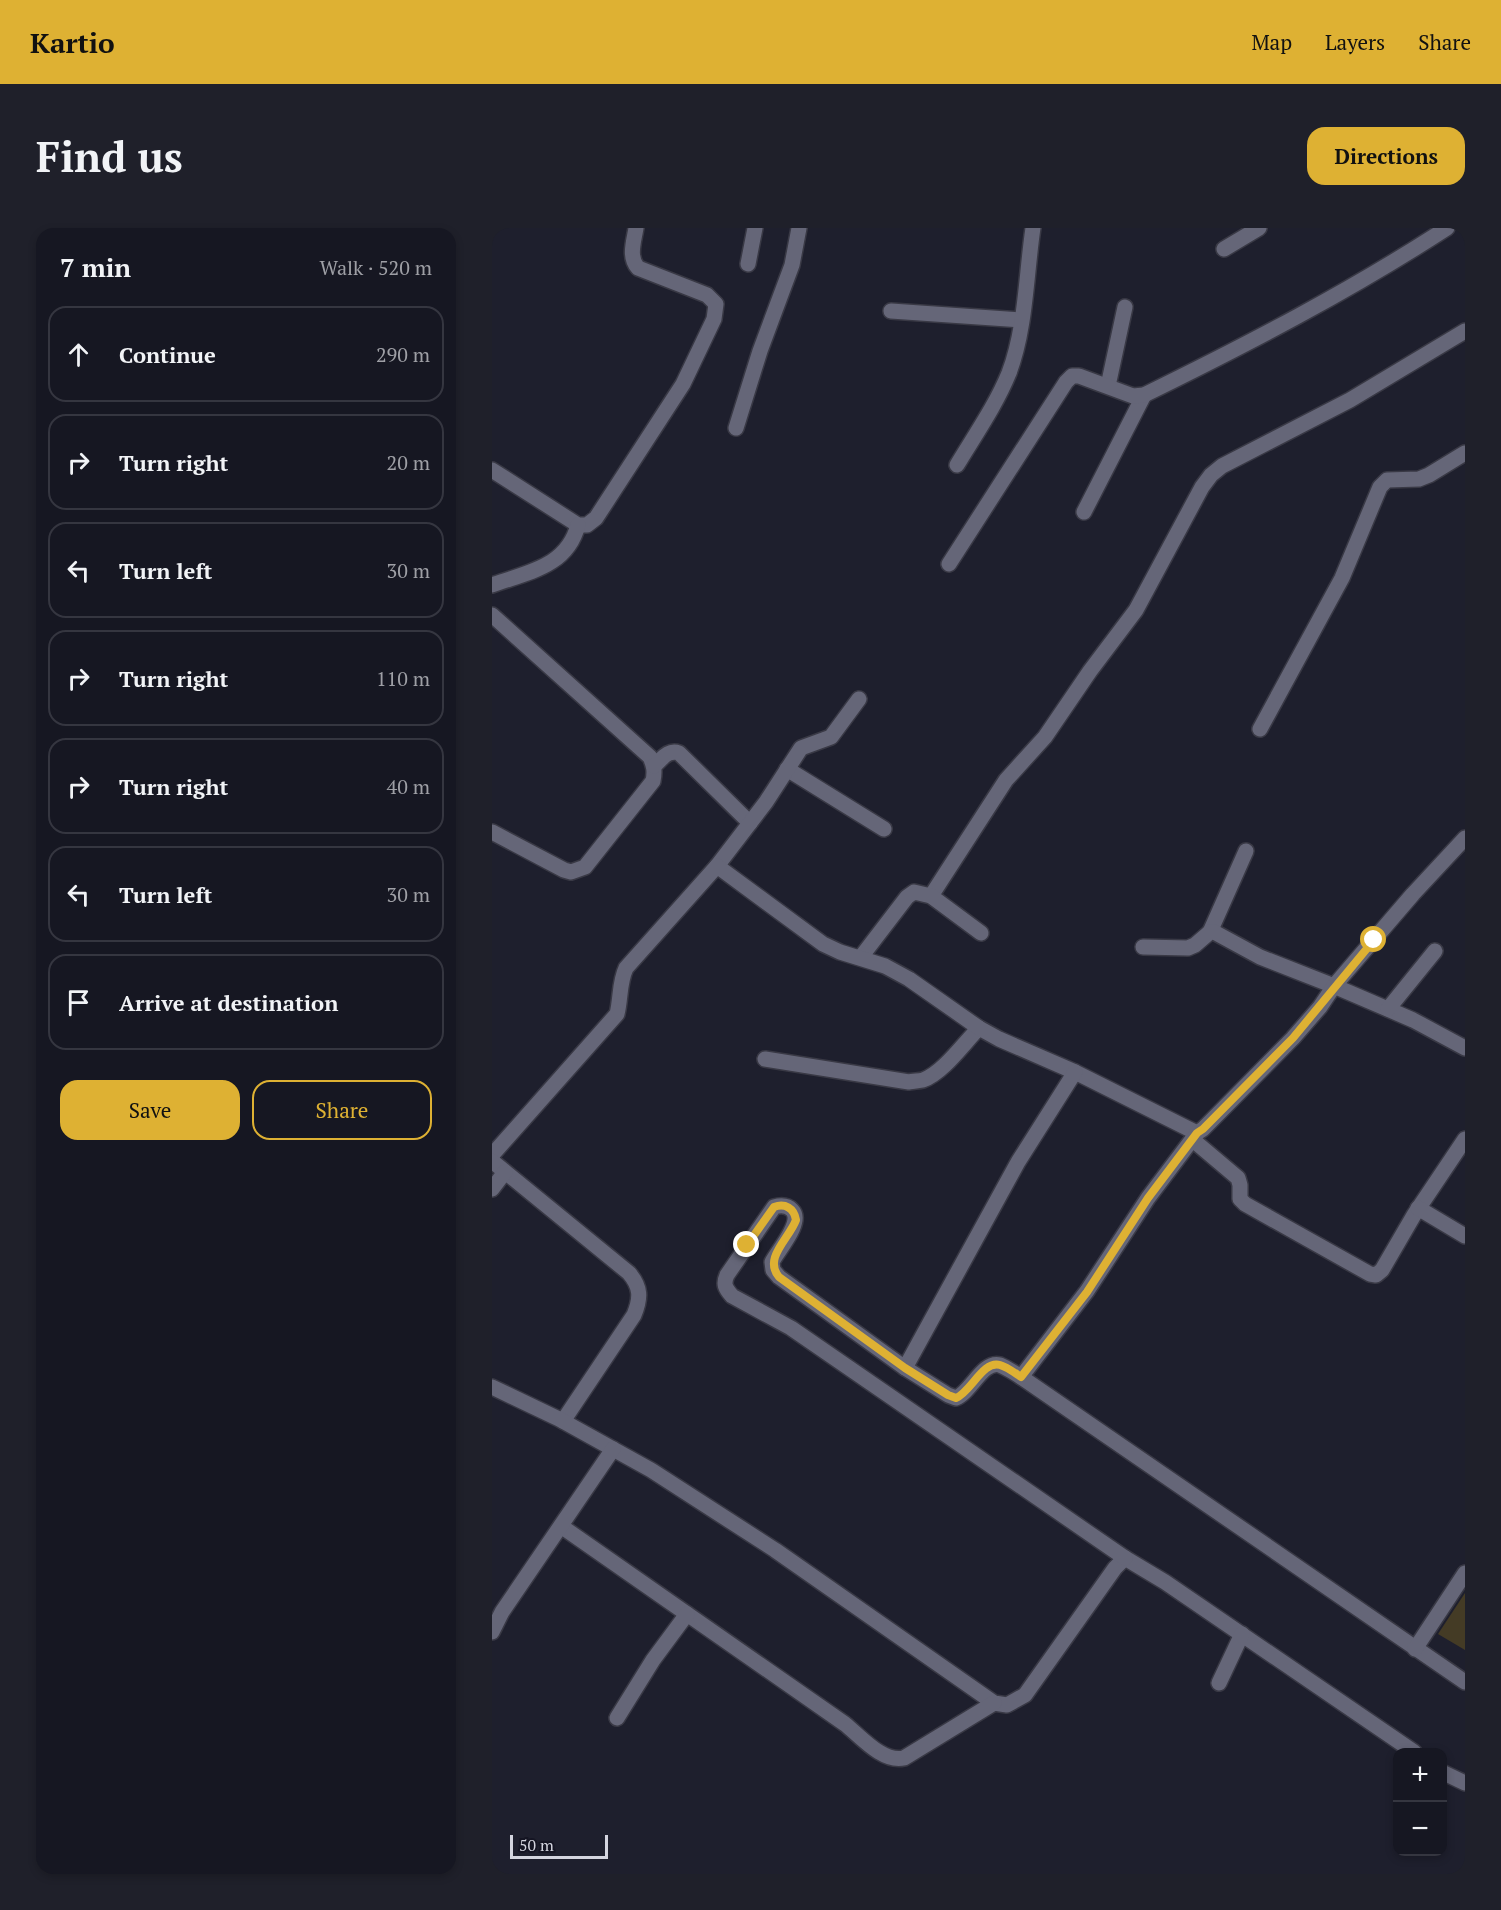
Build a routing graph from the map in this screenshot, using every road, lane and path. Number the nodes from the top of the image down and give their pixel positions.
1 (636, 228) edge
2 (755, 228) edge
3 (799, 228) edge
4 (1033, 228) edge
5 (1259, 228) edge
6 (1448, 228) edge
7 (1224, 249) dead end
8 (748, 264) dead end
9 (1125, 307) dead end
10 (891, 310) dead end
11 (1021, 320) junction
12 (1465, 331) edge
13 (1108, 386) junction
14 (1144, 395) junction
15 (736, 428) dead end
16 (1465, 453) edge
17 (957, 465) dead end
18 (492, 470) edge
19 (1084, 512) dead end
20 (578, 525) junction
21 (949, 564) dead end
22 (492, 585) edge
23 (492, 615) edge
24 (859, 699) dead end
25 (1260, 729) dead end
26 (654, 766) junction
27 (787, 769) junction
28 (750, 823) junction
29 (884, 829) dead end
30 (492, 832) edge
31 (1465, 838) edge
32 (1246, 851) dead end
33 (717, 866) junction
34 (931, 896) junction
35 (981, 933) dead end
36 (1210, 933) junction
37 (1143, 947) dead end
38 (1435, 951) dead end
39 (861, 957) junction
40 (1334, 986) junction
41 (1388, 1010) junction
42 (979, 1028) junction
43 (1465, 1048) edge
44 (765, 1059) dead end
45 (1075, 1072) junction
46 (1195, 1137) junction
47 (1465, 1139) edge
48 (492, 1155) edge
49 (492, 1161) edge
50 (505, 1172) junction
51 (492, 1189) edge
52 (1418, 1208) junction
53 (1465, 1236) edge
54 (905, 1368) junction
55 (1021, 1377) junction
56 (492, 1387) edge
57 (563, 1421) junction
58 (614, 1449) junction
59 (561, 1526) junction
60 (1125, 1558) junction
61 (1465, 1573) edge
62 (687, 1614) junction
63 (492, 1632) edge
64 (1242, 1635) junction
65 (1415, 1649) junction
66 (1465, 1682) edge
67 (1219, 1683) dead end
68 (994, 1704) junction
69 (617, 1718) dead end
70 (1408, 1748) edge
71 (1447, 1774) edge
72 (1465, 1783) edge

1 - 20 street
2 - 8 street
3 - 15 street
4 - 11 street
5 - 7 street
6 - 14 street
9 - 13 street
10 - 11 street
11 - 17 street
12 - 34 street
13 - 14 street
13 - 21 street
14 - 19 street
16 - 25 street
18 - 20 street
20 - 22 street
23 - 26 street
24 - 27 street
26 - 28 street
26 - 30 street
27 - 28 street
27 - 29 street
28 - 33 street
31 - 40 street
32 - 36 street
33 - 39 street
33 - 48 street
34 - 35 street
34 - 39 street
36 - 37 street
36 - 40 street
38 - 41 street
39 - 42 street
40 - 41 street
40 - 46 street
41 - 43 street
42 - 44 street
42 - 45 street
45 - 46 street
45 - 54 street
46 - 52 street
46 - 55 street
47 - 52 street
49 - 50 street
50 - 51 street
50 - 57 street
52 - 53 street
54 - 55 street
54 - 60 street
55 - 65 street
56 - 57 street
57 - 58 street
58 - 59 street
58 - 68 street
59 - 62 street
59 - 63 street
60 - 64 street
60 - 68 street
61 - 65 street
62 - 68 street
62 - 69 street
64 - 67 street
64 - 70 street
65 - 66 street
71 - 72 street

